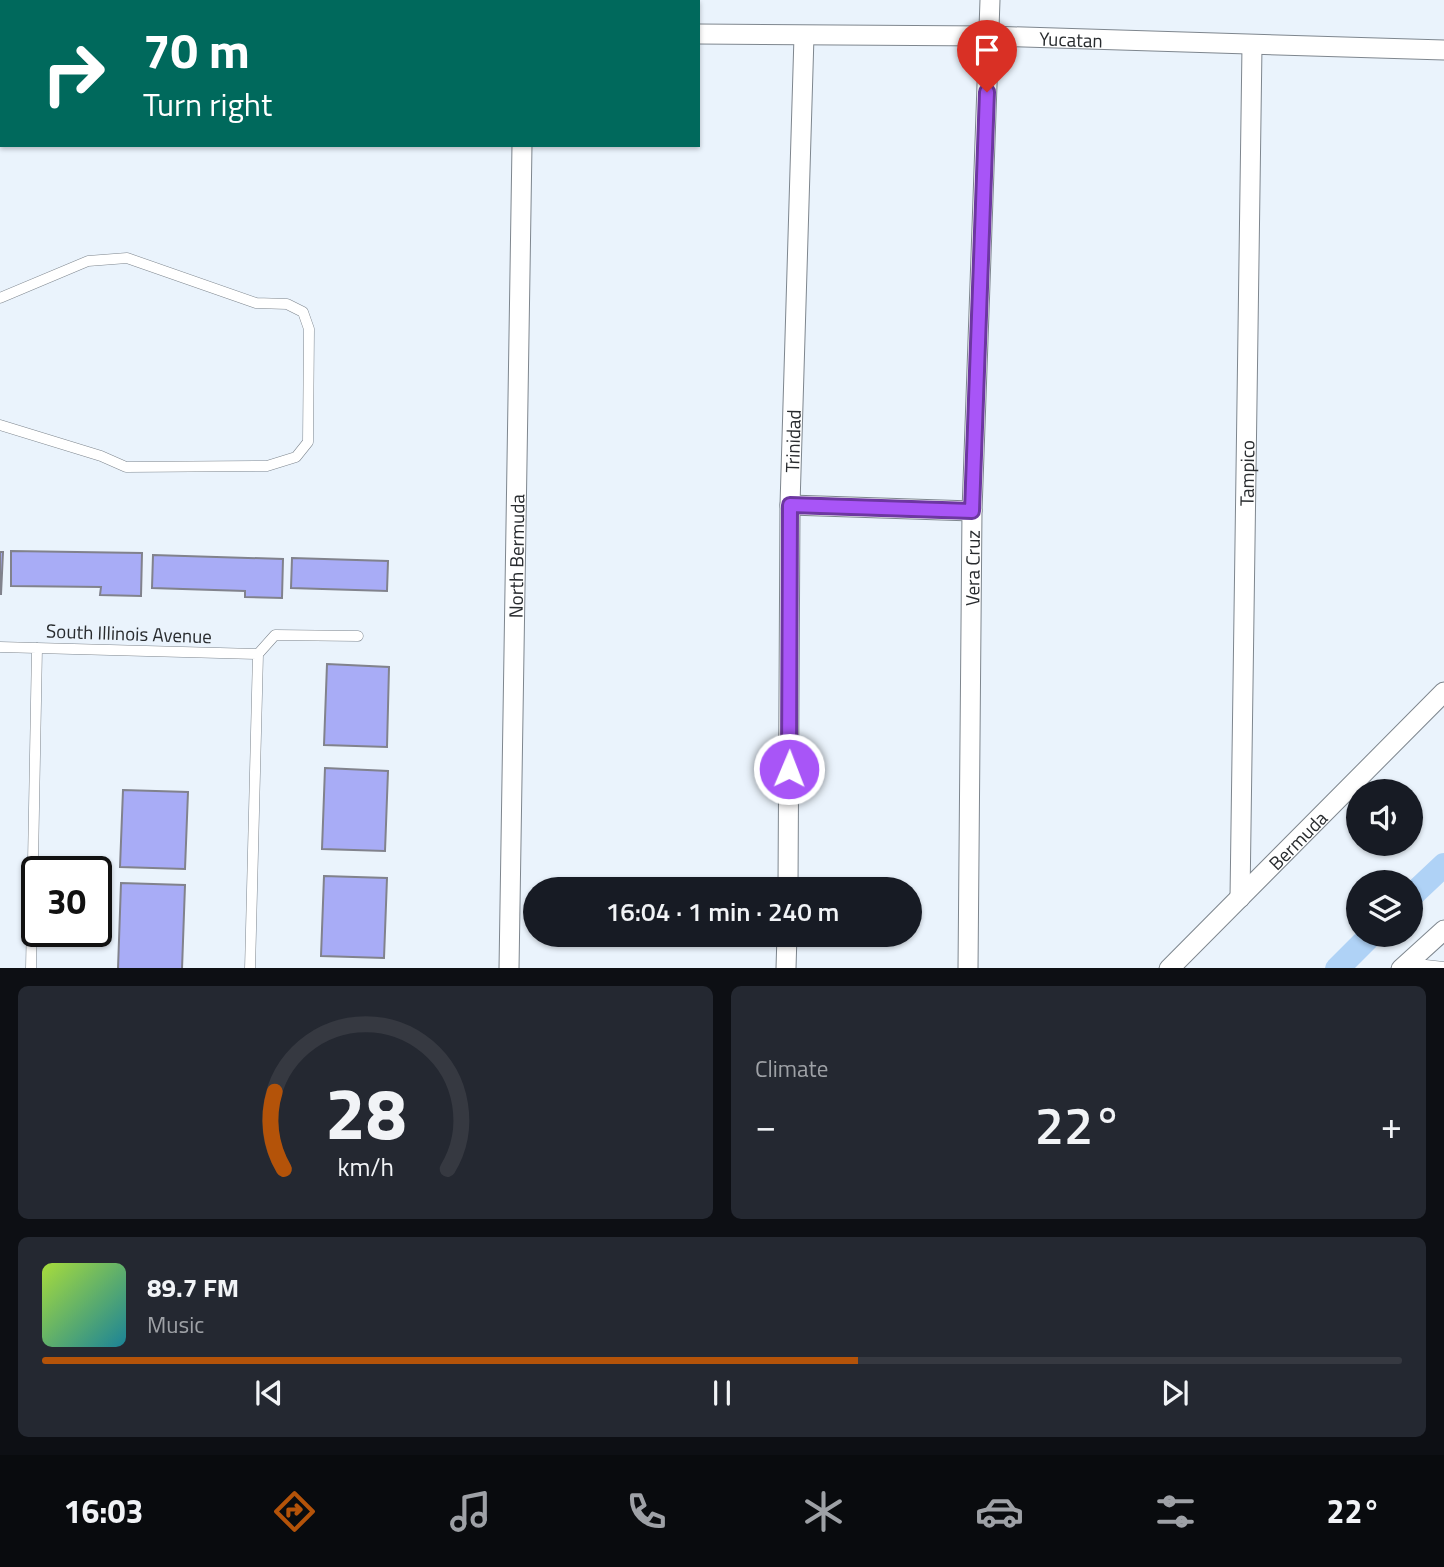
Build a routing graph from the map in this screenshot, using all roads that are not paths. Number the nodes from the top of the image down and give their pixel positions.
1 (990, 0) edge
2 (700, 34) edge
3 (804, 36) junction
4 (989, 36) junction
5 (1252, 46) junction
6 (1444, 50) edge
7 (522, 147) edge
8 (0, 298) edge
9 (0, 425) edge
10 (790, 505) junction
11 (972, 511) junction
12 (359, 636) dead end
13 (0, 647) edge
14 (37, 648) junction
15 (258, 654) junction
16 (1444, 692) edge
17 (788, 877) edge
18 (1240, 898) junction
19 (1444, 930) edge
20 (787, 947) edge
21 (1404, 966) edge
22 (1444, 967) edge
23 (31, 968) edge
24 (250, 968) edge
25 (509, 968) edge
26 (786, 968) edge
27 (968, 968) edge
28 (1169, 968) edge

1 - 4 street, Vera Cruz
2 - 3 street, Yucatan
3 - 4 street, Yucatan
3 - 10 street, Trinidad
4 - 5 street, Yucatan
4 - 11 street, Vera Cruz
5 - 6 street, Yucatan
5 - 18 street, Tampico
7 - 25 street, North Bermuda
8 - 9 lane
10 - 11 street
10 - 17 street, Trinidad
11 - 27 street, Vera Cruz
12 - 15 lane
13 - 14 lane, South Illinois Avenue
14 - 15 lane, South Illinois Avenue
14 - 23 lane
15 - 24 lane
16 - 18 street, Bermuda
18 - 28 street, Bermuda
19 - 21 street
20 - 26 street
21 - 22 lane

